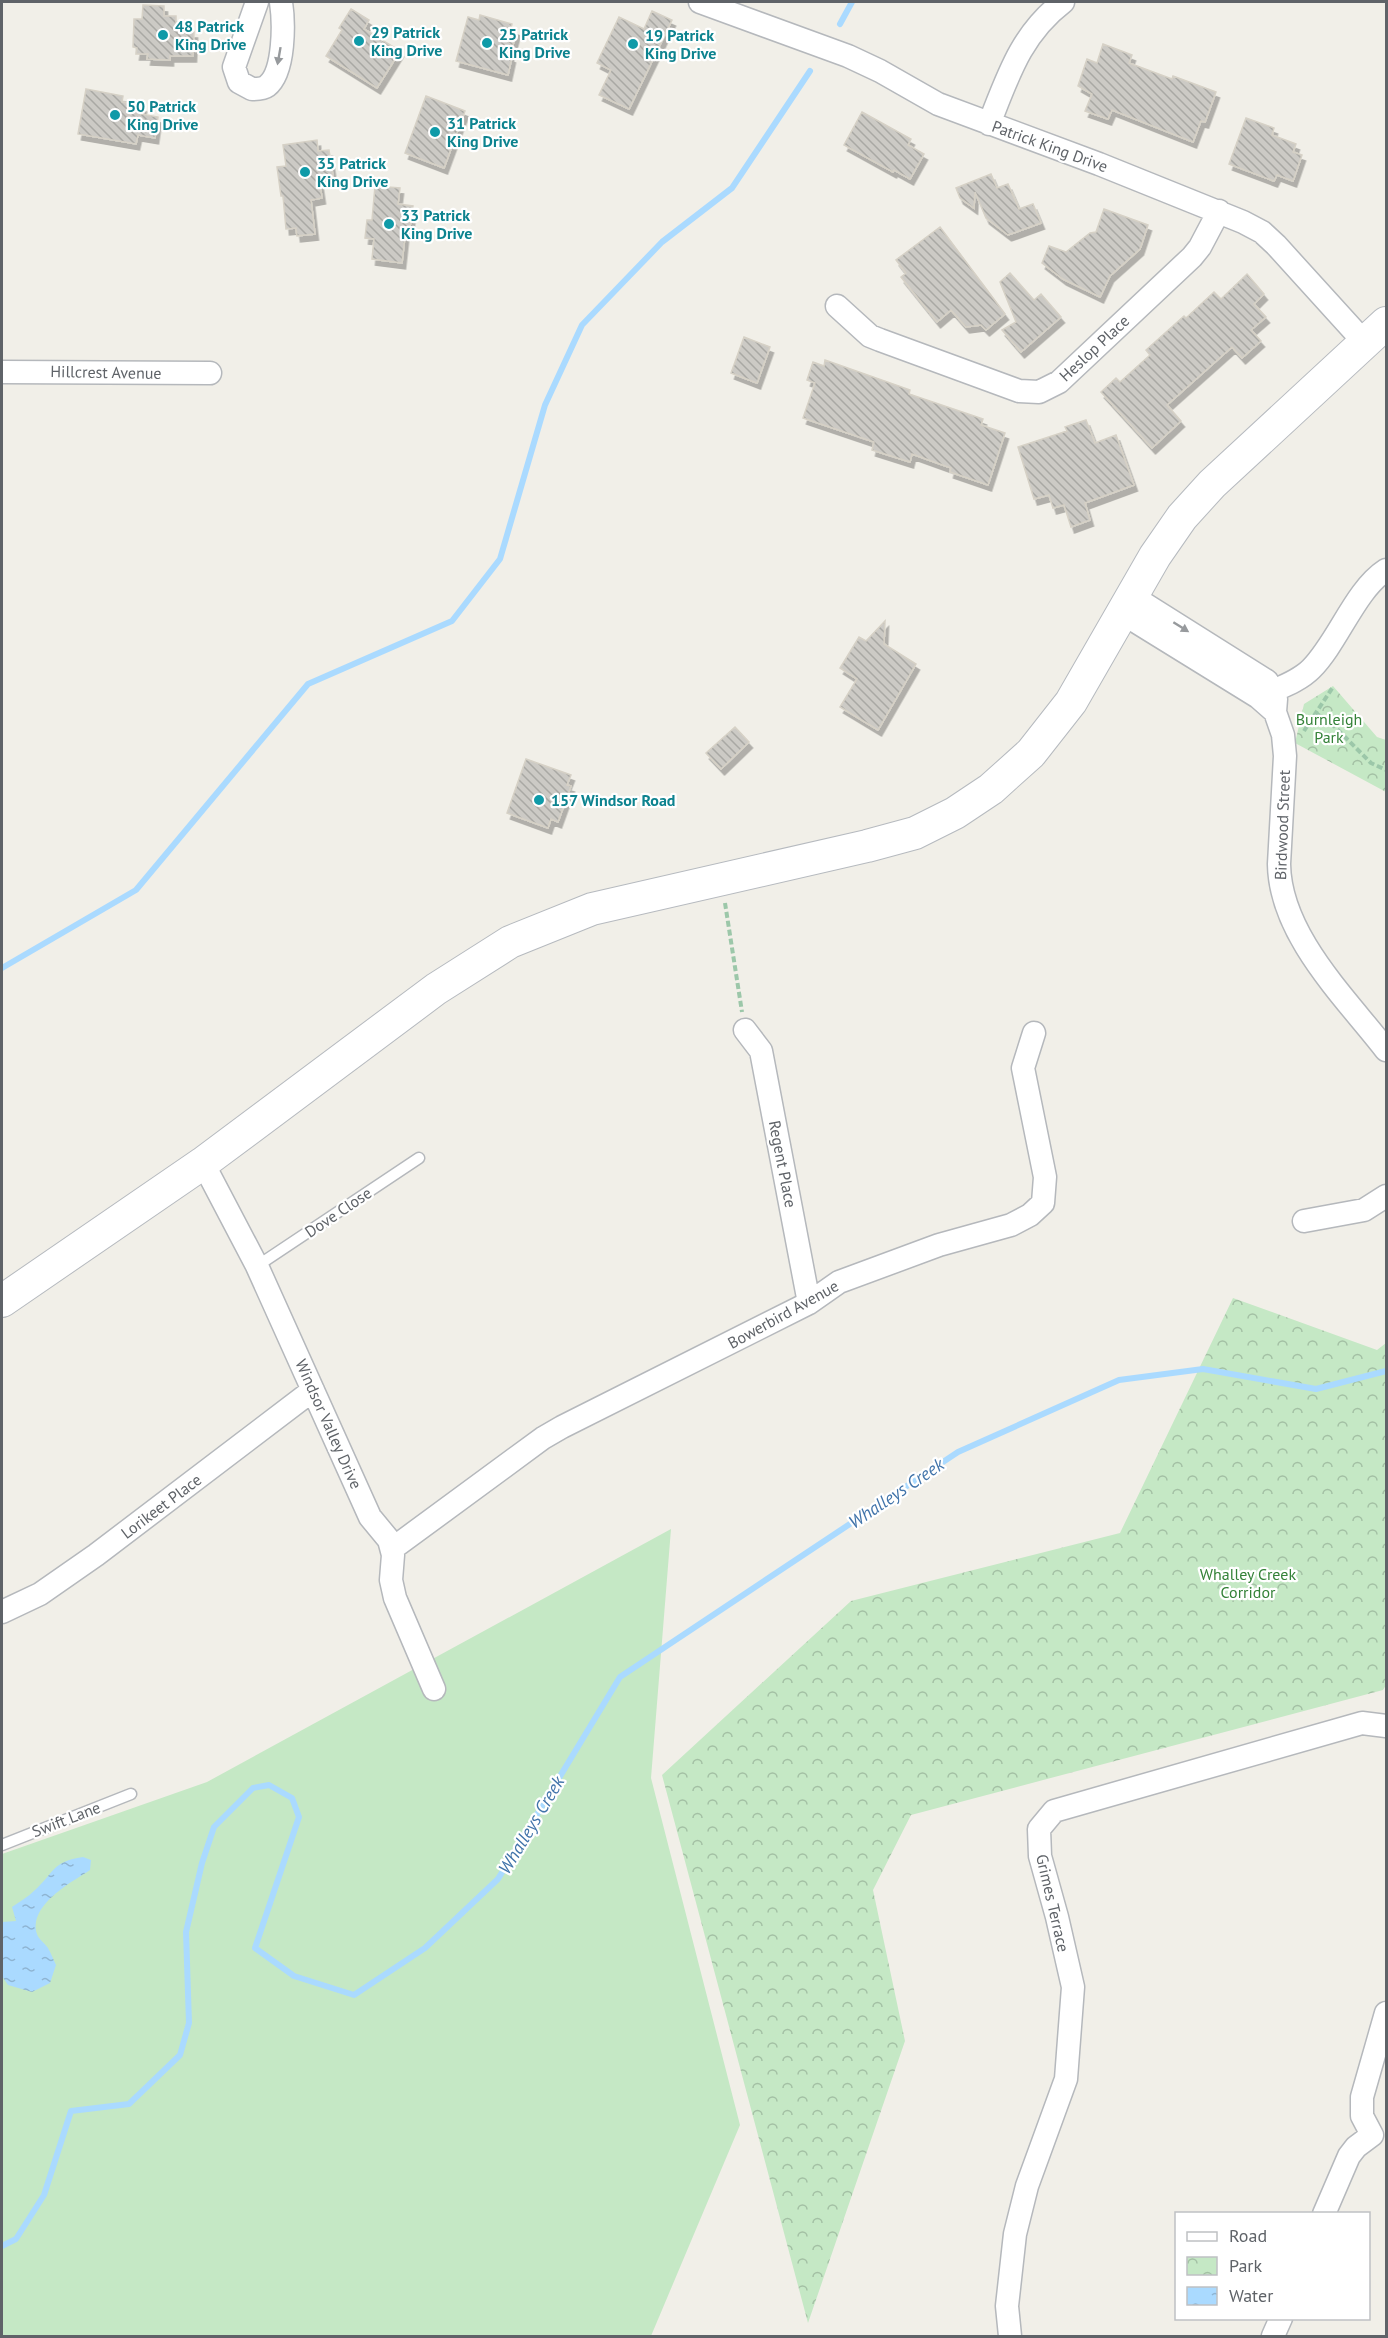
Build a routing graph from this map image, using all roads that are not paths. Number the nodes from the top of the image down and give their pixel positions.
1 (256, 2) edge
2 (281, 2) edge
3 (700, 2) edge
4 (1064, 2) edge
5 (989, 124) junction
6 (1219, 212) junction
7 (837, 306) dead end
8 (1376, 333) edge
9 (2, 372) edge
10 (210, 373) dead end
11 (1386, 570) edge
12 (1127, 604) junction
13 (1269, 700) junction
14 (745, 1030) road end
15 (1034, 1033) dead end
16 (1386, 1050) edge
17 (419, 1158) dead end
18 (203, 1163) junction
19 (1386, 1196) edge
20 (1304, 1221) dead end
21 (257, 1266) junction
22 (2, 1301) edge
23 (809, 1303) junction
24 (313, 1390) junction
25 (392, 1549) junction
26 (2, 1612) edge
27 (434, 1689) dead end
28 (1386, 1726) edge
29 (131, 1794) dead end
30 (2, 1845) edge
31 (1386, 2013) edge
32 (1379, 2139) edge
33 (1325, 2212) edge
34 (1281, 2320) edge
35 (1010, 2337) edge
36 (1273, 2337) edge

2 -> 1 street
3 - 5 street, Patrick King Drive
4 - 5 street
5 - 6 street, Patrick King Drive
6 - 7 street, Heslop Place
6 - 8 street, Patrick King Drive
8 - 12 street
9 - 10 street, Hillcrest Avenue
11 - 13 street
12 - 13 street
12 - 18 street
13 - 16 street, Birdwood Street
14 - 23 street, Regent Place
15 - 23 street, Bowerbird Avenue
17 - 21 lane, Dove Close
18 - 21 street, Windsor Valley Drive
18 - 22 street
19 - 20 street
21 - 24 street, Windsor Valley Drive
23 - 25 street, Bowerbird Avenue
24 - 25 street, Windsor Valley Drive
24 - 26 street, Lorikeet Place
25 - 27 street
28 - 35 street, Grimes Terrace
29 - 30 lane, Swift Lane
31 - 32 street
32 - 33 street
34 - 36 street

